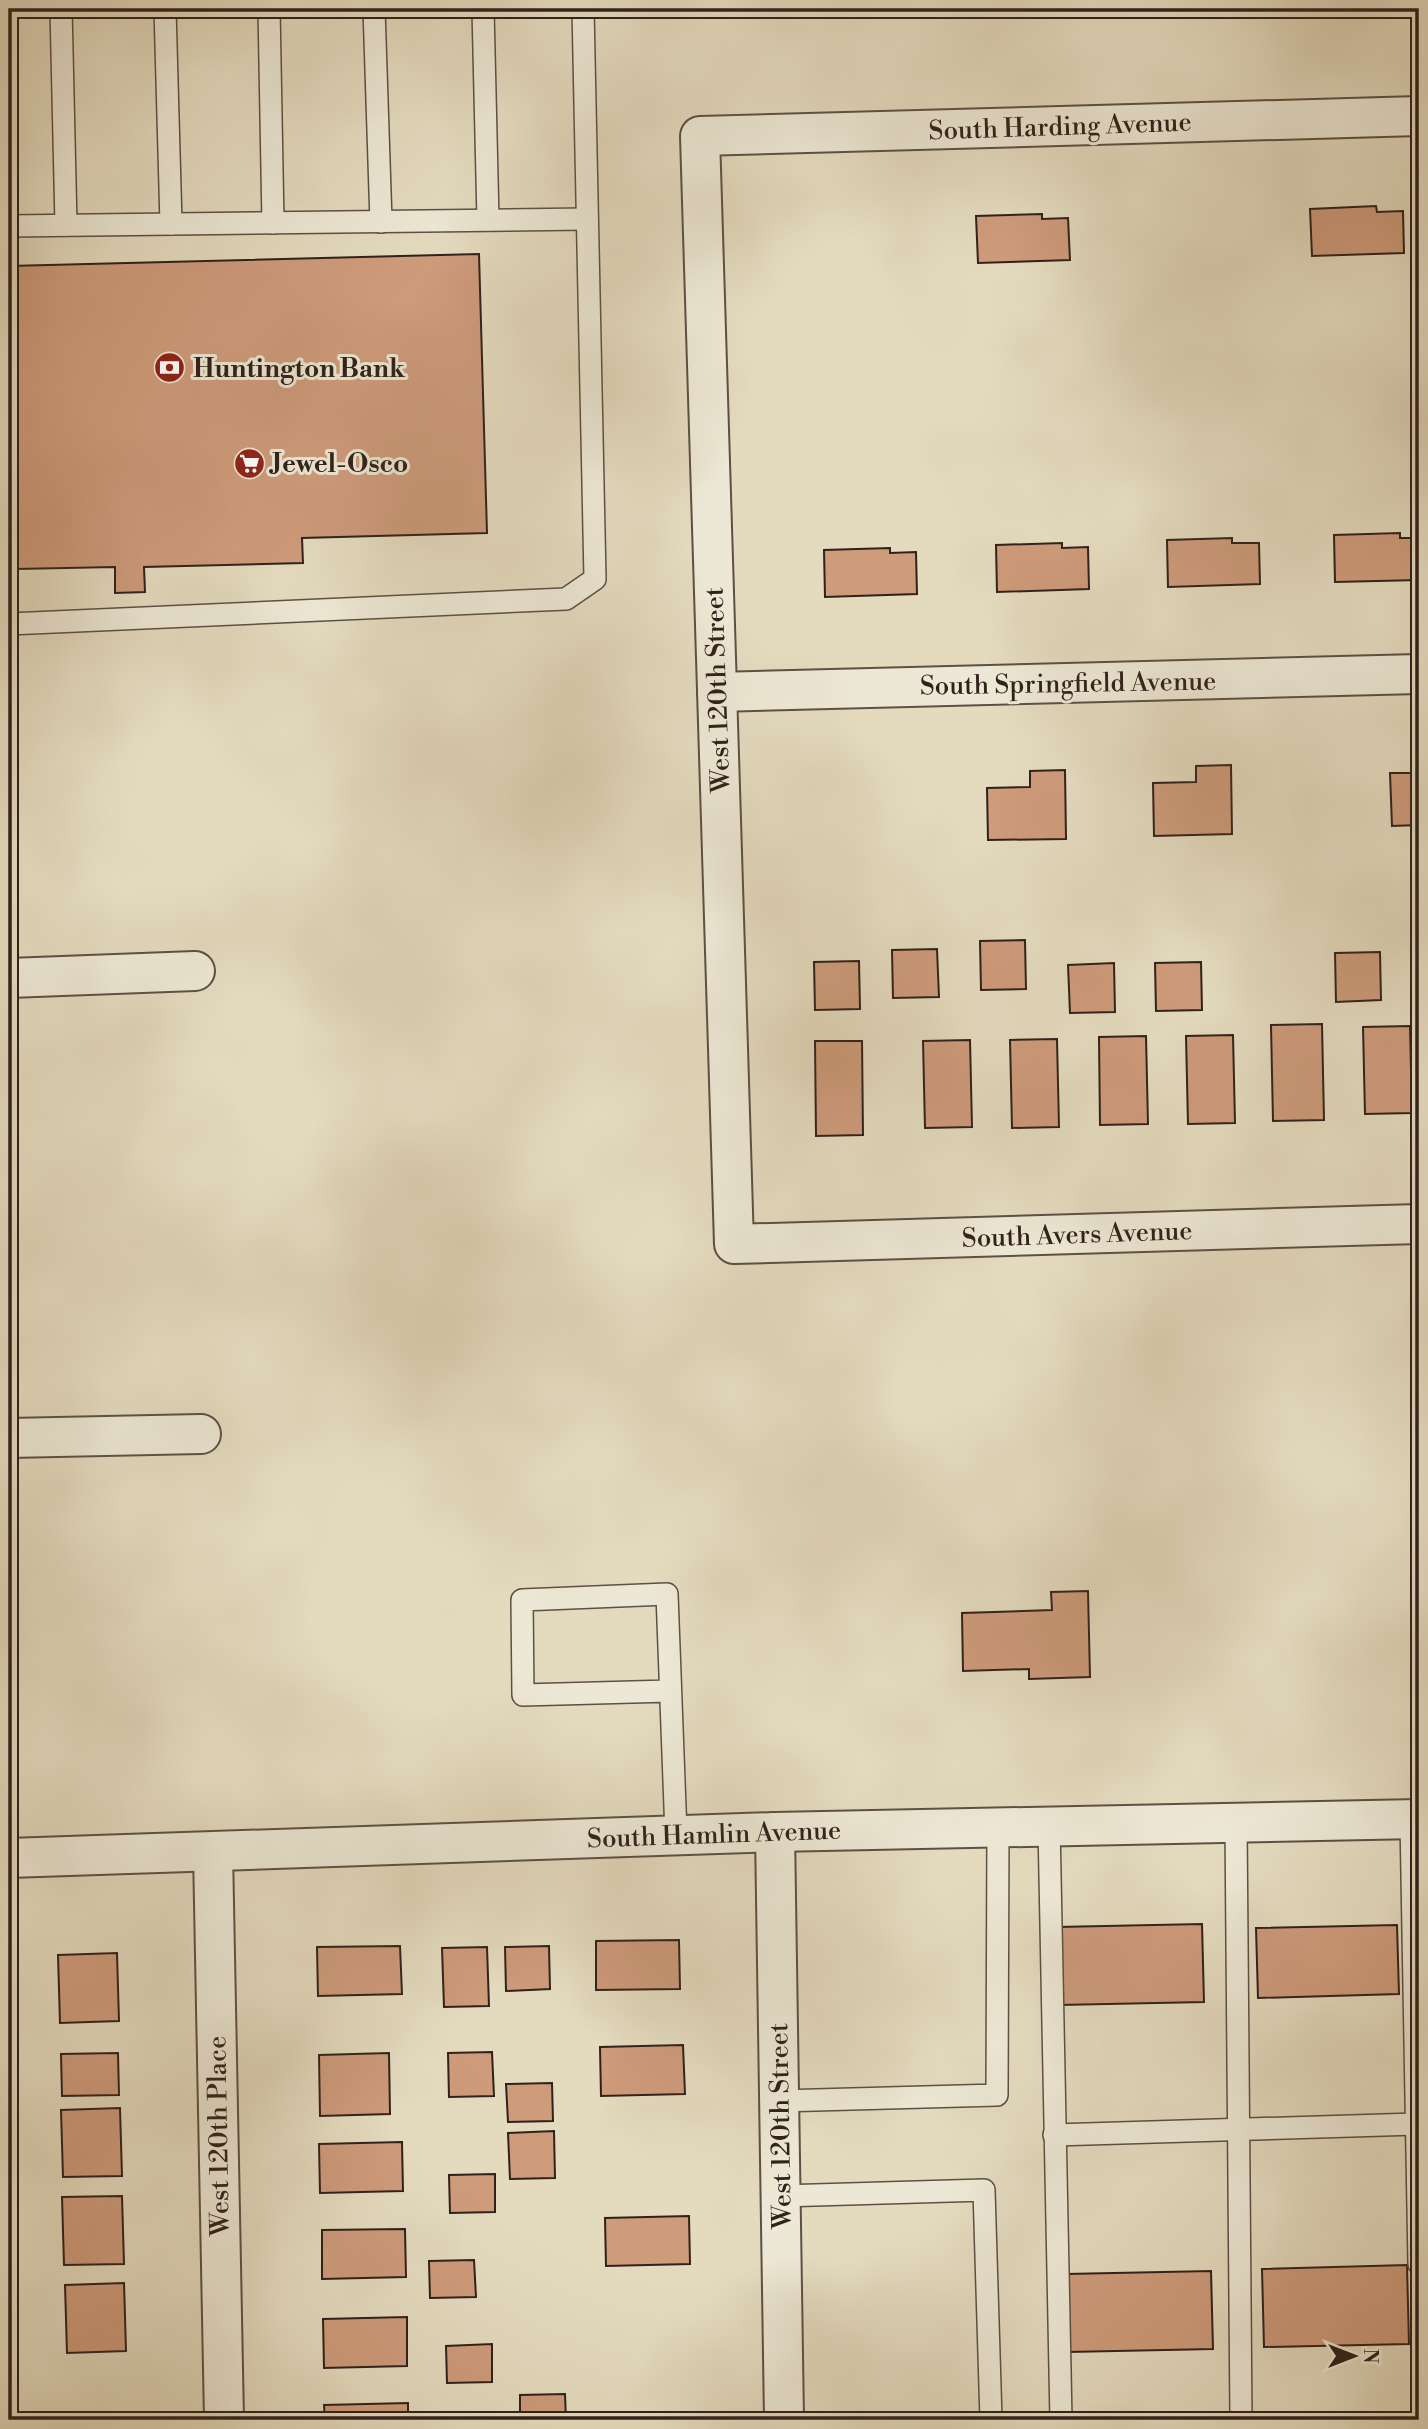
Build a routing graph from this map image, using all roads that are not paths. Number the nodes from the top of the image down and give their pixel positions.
1 (61, 9) edge
2 (165, 9) edge
3 (269, 9) edge
4 (374, 9) edge
5 (483, 9) edge
6 (583, 9) edge
7 (1419, 117) edge
8 (701, 136) joint
9 (587, 219) junction
10 (488, 220) junction
11 (381, 222) junction
12 (273, 223) junction
13 (171, 224) junction
14 (66, 225) junction
15 (9, 226) edge
16 (9, 624) edge
17 (1419, 674) edge
18 (717, 692) junction
19 (195, 971) dead end
20 (9, 978) edge
21 (1419, 1224) edge
22 (734, 1244) joint
23 (201, 1434) dead end
24 (9, 1438) edge
25 (668, 1691) junction
26 (1415, 1820) edge
27 (1236, 1823) junction
28 (1049, 1826) junction
29 (998, 1828) junction
30 (775, 1832) junction
31 (676, 1835) junction
32 (213, 1852) junction
33 (9, 1858) edge
34 (779, 2101) junction
35 (1416, 2124) junction
36 (1239, 2129) junction
37 (1054, 2135) junction
38 (781, 2196) junction
39 (1419, 2264) edge
40 (224, 2420) edge
41 (784, 2420) edge
42 (991, 2420) edge
43 (1061, 2420) edge
44 (1241, 2420) edge

1 - 14 lane
2 - 13 lane
3 - 12 lane
4 - 11 lane
5 - 10 lane
6 - 9 lane
7 - 8 street, South Harding Avenue
8 - 18 street, West 120th Street
9 - 10 lane
9 - 16 lane
10 - 11 lane
11 - 12 lane
12 - 13 lane
13 - 14 lane
14 - 15 lane
17 - 18 street, South Springfield Avenue
18 - 22 street, West 120th Street
19 - 20 street
21 - 22 street, South Avers Avenue
23 - 24 street
25 - 25 lane
25 - 31 lane
26 - 27 street, South Hamlin Avenue
26 - 35 lane
27 - 28 street, South Hamlin Avenue
27 - 36 lane
28 - 29 street, South Hamlin Avenue
28 - 37 lane
29 - 30 street, South Hamlin Avenue
29 - 34 lane
30 - 31 street, South Hamlin Avenue
30 - 34 street, West 120th Street
31 - 32 street, South Hamlin Avenue
32 - 33 street, South Hamlin Avenue
32 - 40 street, West 120th Place
34 - 38 street, West 120th Street
35 - 36 lane
35 - 39 lane
36 - 37 lane
36 - 44 lane
37 - 43 lane
38 - 41 street, West 120th Street
38 - 42 lane

